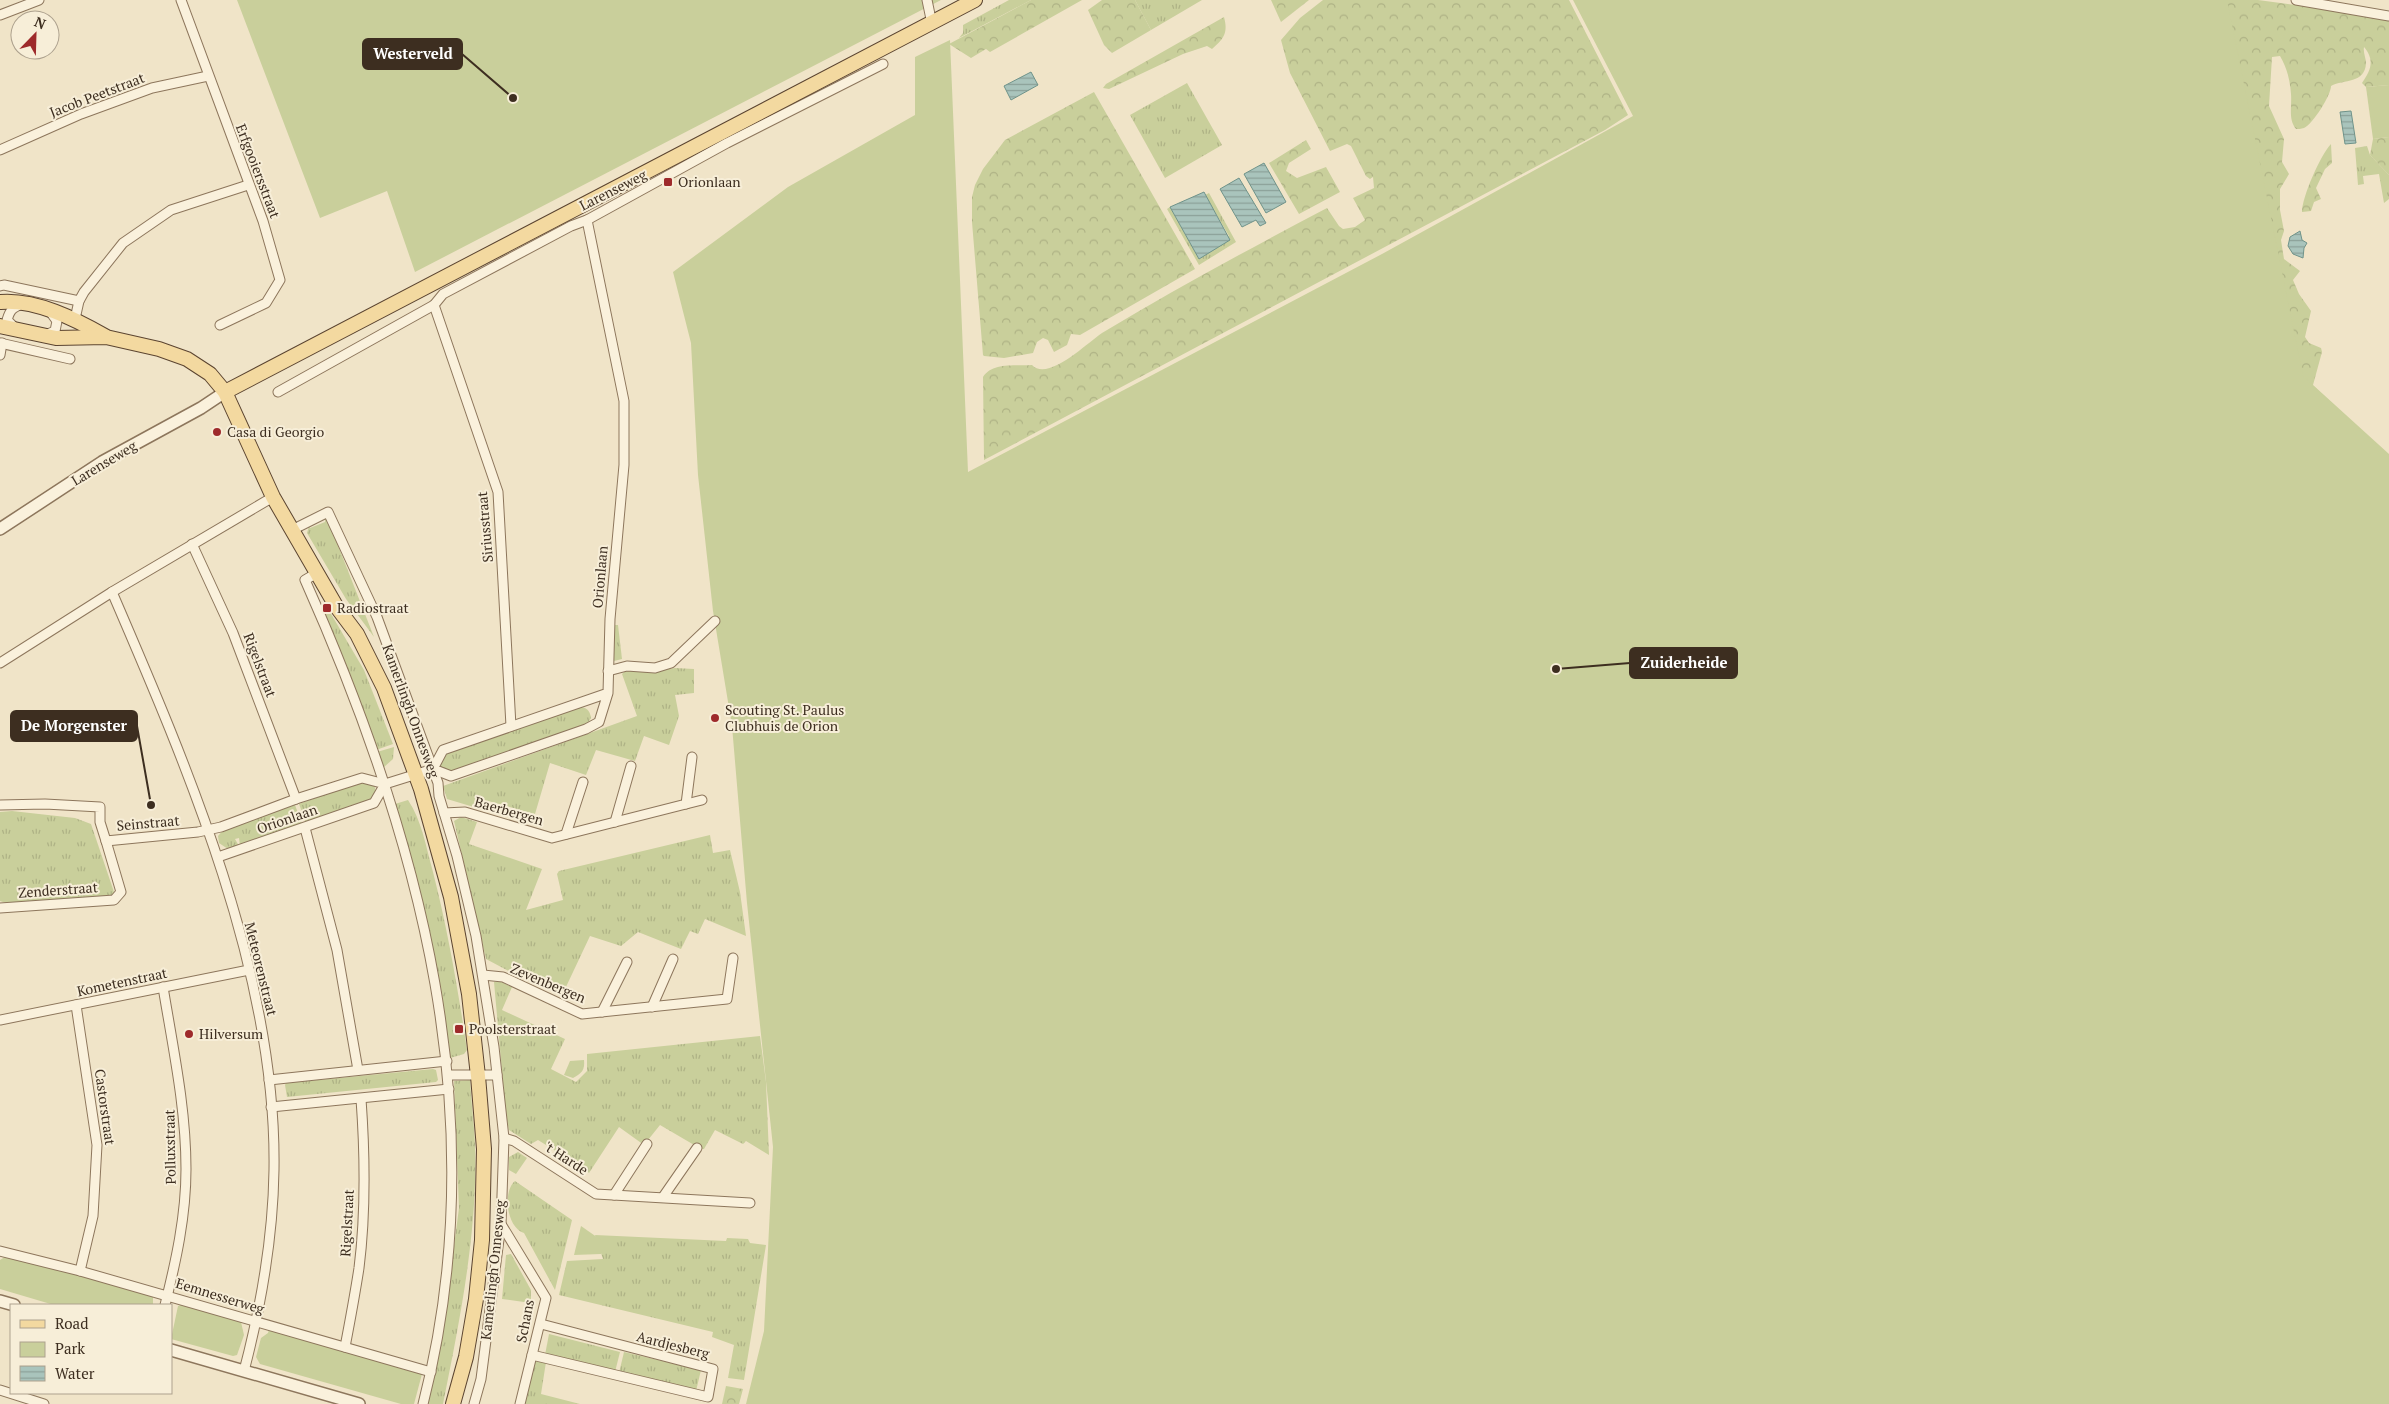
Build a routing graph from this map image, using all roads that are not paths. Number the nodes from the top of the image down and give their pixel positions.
1 (39, 0) edge
2 (180, 0) edge
3 (927, 0) edge
4 (975, 0) edge
5 (2296, 0) edge
6 (0, 15) edge
7 (2389, 16) edge
8 (932, 24) junction
9 (883, 64) dead end
10 (208, 76) junction
11 (0, 150) edge
12 (248, 185) junction
13 (587, 220) junction
14 (0, 286) edge
15 (79, 301) junction
16 (0, 302) edge
17 (23, 304) junction
18 (434, 305) junction
19 (49, 310) junction
20 (75, 320) junction
21 (220, 325) dead end
22 (0, 326) edge
23 (19, 332) junction
24 (39, 335) junction
25 (106, 337) junction
26 (1, 343) edge
27 (0, 354) edge
28 (70, 359) dead end
29 (225, 392) junction
30 (278, 392) dead end
31 (273, 497) junction
32 (0, 529) edge
33 (292, 530) junction
34 (192, 544) junction
35 (317, 573) junction
36 (112, 592) junction
37 (715, 621) dead end
38 (0, 663) edge
39 (608, 671) junction
40 (608, 693) junction
41 (511, 726) junction
42 (692, 757) dead end
43 (631, 766) dead end
44 (433, 768) junction
45 (416, 774) junction
46 (583, 782) dead end
47 (385, 784) junction
48 (296, 799) junction
49 (702, 800) dead end
50 (0, 804) edge
51 (686, 804) junction
52 (444, 813) junction
53 (615, 822) junction
54 (305, 828) junction
55 (207, 830) junction
56 (566, 834) junction
57 (106, 841) junction
58 (218, 857) junction
59 (0, 908) edge
60 (733, 958) dead end
61 (673, 959) dead end
62 (627, 962) dead end
63 (249, 970) junction
64 (483, 975) junction
65 (163, 987) junction
66 (76, 1005) junction
67 (652, 1007) junction
68 (602, 1012) junction
69 (0, 1020) edge
70 (447, 1061) junction
71 (358, 1070) junction
72 (448, 1075) junction
73 (487, 1076) junction
74 (269, 1080) junction
75 (449, 1089) junction
76 (361, 1099) junction
77 (271, 1107) junction
78 (504, 1138) junction
79 (647, 1144) dead end
80 (697, 1148) dead end
81 (614, 1195) junction
82 (663, 1197) junction
83 (750, 1203) dead end
84 (501, 1224) junction
85 (0, 1251) edge
86 (80, 1271) junction
87 (166, 1301) edge
88 (256, 1323) junction
89 (540, 1324) junction
90 (345, 1347) junction
91 (172, 1350) edge
92 (532, 1355) junction
93 (466, 1357) junction
94 (244, 1371) junction
95 (431, 1372) junction
96 (13, 1394) edge
97 (44, 1404) edge
98 (359, 1404) edge
99 (423, 1404) edge
100 (453, 1404) edge
101 (462, 1404) edge
102 (474, 1404) edge
103 (520, 1404) edge

1 - 6 street
2 - 10 street, Erfgooiersstraat
3 - 8 street
4 - 8 main road, Larenseweg
5 - 7 street
8 - 29 main road, Larenseweg
9 - 13 street, Larenseweg
10 - 11 street, Jacob Peetstraat
10 - 12 street, Erfgooiersstraat
12 - 15 street
12 - 21 street, Erfgooiersstraat
13 - 18 street, Larenseweg
13 - 39 street, Orionlaan
14 - 15 street
15 - 20 street
16 - 17 main road
17 - 19 main road
17 - 23 street
18 - 30 street, Larenseweg
18 - 41 street, Siriusstraat
19 - 20 main road
19 - 24 street
20 - 25 main road
22 - 23 main road
23 - 24 main road
24 - 25 main road
25 - 29 main road, Kamerlingh Onnesweg
26 - 27 street
26 - 28 street
29 - 31 main road, Kamerlingh Onnesweg
29 - 32 street, Larenseweg
31 - 33 main road, Kamerlingh Onnesweg
31 - 34 street
33 - 35 main road, Kamerlingh Onnesweg
33 - 44 street, Kamerlingh Onnesweg
34 - 36 street
34 - 48 street, Rigelstraat
35 - 45 main road, Kamerlingh Onnesweg
35 - 47 street
36 - 38 street
36 - 55 street, Meteorenstraat
37 - 39 street
39 - 40 street, Orionlaan
40 - 41 street
40 - 44 street, Orionlaan
41 - 44 street
42 - 51 street
43 - 53 street
44 - 45 street
44 - 52 street, Kamerlingh Onnesweg
45 - 47 street
45 - 73 main road, Kamerlingh Onnesweg
46 - 56 street
47 - 48 street, Orionlaan
47 - 54 street, Orionlaan
47 - 70 street
48 - 55 street, Orionlaan
49 - 51 street, Baerbergen
50 - 57 street, Seinstraat
51 - 53 street, Baerbergen
52 - 56 street, Baerbergen
52 - 64 street, Kamerlingh Onnesweg
53 - 56 street, Baerbergen
54 - 58 street, Orionlaan
54 - 71 street
55 - 57 street, Seinstraat
55 - 58 street, Meteorenstraat
57 - 59 street, Zenderstraat
58 - 63 street, Meteorenstraat
60 - 67 street, Zevenbergen
61 - 67 street
62 - 68 street
63 - 65 street, Kometenstraat
63 - 74 street, Meteorenstraat
64 - 68 street, Zevenbergen
64 - 73 street, Kamerlingh Onnesweg
65 - 66 street, Kometenstraat
65 - 87 street, Polluxstraat
66 - 69 street, Kometenstraat
66 - 86 street, Castorstraat
67 - 68 street, Zevenbergen
70 - 71 street
70 - 72 street
71 - 74 street
72 - 73 street
72 - 75 street
73 - 78 street, Kamerlingh Onnesweg
73 - 93 main road, Kamerlingh Onnesweg
74 - 77 street, Meteorenstraat
75 - 76 street
75 - 95 street
76 - 77 street
76 - 90 street, Rigelstraat
77 - 88 street, Meteorenstraat
78 - 81 street, 't Harde
78 - 84 street, Kamerlingh Onnesweg
79 - 81 street
80 - 82 street
81 - 82 street, 't Harde
82 - 83 street, 't Harde
84 - 89 street, Schans
84 - 102 street, Kamerlingh Onnesweg
85 - 86 street, Eemnesserweg
86 - 87 street, Eemnesserweg
87 - 88 street, Eemnesserweg
88 - 90 street, Eemnesserweg
88 - 94 street, Meteorenstraat
89 - 92 street, Schans
89 - 92 street, Aardjesberg
90 - 95 street, Eemnesserweg
91 - 94 street
92 - 103 street, Schans
93 - 100 main road, Kamerlingh Onnesweg
93 - 101 main road, Kamerlingh Onnesweg
94 - 98 street
95 - 99 street
96 - 97 street

